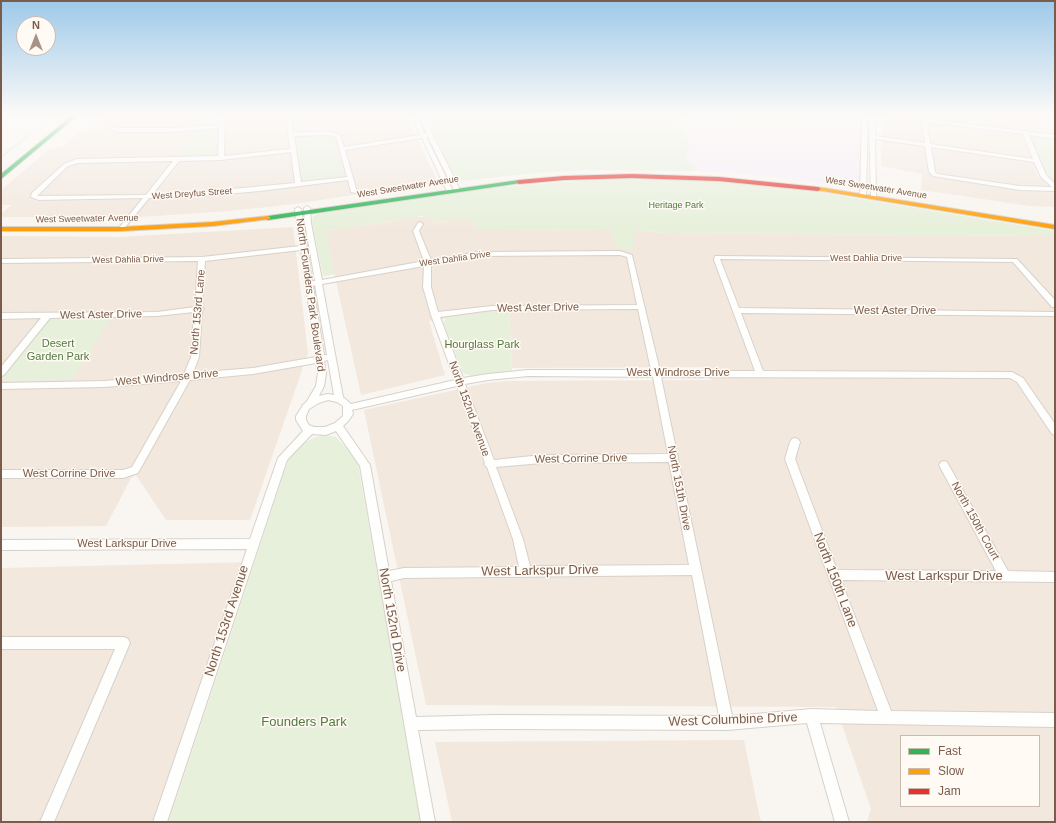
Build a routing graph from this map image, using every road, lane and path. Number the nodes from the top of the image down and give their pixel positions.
1 (30, 153) edge
2 (221, 153) edge
3 (262, 153) edge
4 (294, 153) edge
5 (343, 153) edge
6 (433, 153) edge
7 (438, 153) edge
8 (866, 153) edge
9 (872, 153) edge
10 (929, 153) edge
11 (985, 153) edge
12 (1034, 153) edge
13 (221, 158) junction
14 (177, 160) junction
15 (1037, 161) junction
16 (1, 178) edge
17 (350, 178) junction
18 (298, 184) junction
19 (453, 188) junction
20 (1055, 188) edge
21 (354, 192) dead end
22 (868, 194) junction
23 (146, 197) junction
24 (303, 211) junction
25 (1055, 222) edge
26 (1, 223) edge
27 (420, 224) dead end
28 (123, 226) junction
29 (1055, 228) edge
30 (1, 229) edge
31 (303, 248) junction
32 (627, 254) joint
33 (202, 259) junction
34 (1, 261) edge
35 (428, 262) junction
36 (319, 283) junction
37 (309, 284) junction
38 (1055, 305) edge
39 (641, 306) junction
40 (200, 309) junction
41 (736, 310) junction
42 (1055, 314) edge
43 (435, 315) junction
44 (1, 316) edge
45 (48, 316) junction
46 (331, 357) junction
47 (320, 359) junction
48 (1, 373) edge
49 (655, 373) junction
50 (760, 374) junction
51 (187, 377) junction
52 (460, 382) junction
53 (1, 386) edge
54 (339, 399) junction
55 (311, 403) junction
56 (348, 408) junction
57 (338, 426) junction
58 (310, 430) junction
59 (1055, 431) edge
60 (795, 442) dead end
61 (674, 458) junction
62 (489, 464) junction
63 (944, 465) dead end
64 (135, 470) joint
65 (1, 474) edge
66 (253, 544) junction
67 (1, 545) edge
68 (526, 570) junction
69 (695, 570) junction
70 (833, 575) junction
71 (1005, 576) junction
72 (384, 577) junction
73 (1055, 577) edge
74 (1, 642) edge
75 (812, 716) junction
76 (887, 717) junction
77 (1055, 720) edge
78 (727, 723) junction
79 (410, 724) junction
80 (46, 822) edge
81 (160, 822) edge
82 (428, 822) edge
83 (842, 822) edge

1 - 16 street
2 - 13 street
3 - 13 street
4 - 18 street
5 - 17 street
6 - 19 street
7 - 19 street
8 - 22 street
9 - 22 street
10 - 20 street
11 - 15 street
12 - 15 street
13 - 14 street
14 - 23 street
14 - 23 street, West Dreyfus Street
15 - 20 street
17 - 18 street, West Dreyfus Street
17 - 21 street
18 - 23 street, West Dreyfus Street
19 - 22 street, West Sweetwater Avenue
19 - 24 street, West Sweetwater Avenue
22 - 25 street, West Sweetwater Avenue
22 - 29 street, West Sweetwater Avenue
23 - 28 street
24 - 28 street, West Sweetwater Avenue
24 - 31 street, North Founders Park Boulevard
24 - 36 street, North Founders Park Boulevard
26 - 28 street, West Sweetwater Avenue
27 - 35 street, North 152nd Avenue
28 - 30 street, West Sweetwater Avenue
31 - 33 street, West Dahlia Drive
31 - 37 street, North Founders Park Boulevard
32 - 35 street, West Dahlia Drive
32 - 39 street, North 151th Drive
33 - 34 street, West Dahlia Drive
33 - 40 street, North 153rd Lane
35 - 36 street, West Dahlia Drive
35 - 43 street, North 152nd Avenue
36 - 37 street, West Dahlia Drive
36 - 46 street, North Founders Park Boulevard
37 - 47 street, North Founders Park Boulevard
38 - 41 street, West Dahlia Drive
39 - 43 street, West Aster Drive
39 - 49 street, North 151th Drive
40 - 45 street, West Aster Drive
40 - 51 street, North 153rd Lane
41 - 42 street, West Aster Drive
41 - 50 street
43 - 52 street, North 152nd Avenue
44 - 45 street, West Aster Drive
45 - 48 street
46 - 47 street, West Windrose Drive
46 - 54 street, North Founders Park Boulevard
47 - 51 street, West Windrose Drive
47 - 55 street, North Founders Park Boulevard
49 - 50 street, West Windrose Drive
49 - 52 street, West Windrose Drive
49 - 61 street, North 151th Drive
50 - 59 street, West Windrose Drive
51 - 53 street, West Windrose Drive
51 - 64 street, North 153rd Lane
52 - 56 street, West Windrose Drive
52 - 62 street, North 152nd Avenue
54 - 55 street
54 - 56 street
55 - 58 street
56 - 57 street
57 - 58 street
57 - 72 street, North 152nd Drive
58 - 66 street, North 153rd Avenue
60 - 70 street, North 150th Lane
61 - 62 street, West Corrine Drive
61 - 69 street, North 151th Drive
62 - 68 street, North 152nd Avenue
63 - 71 street, North 150th Court
64 - 65 street, West Corrine Drive
66 - 67 street, West Larkspur Drive
66 - 81 street, North 153rd Avenue
68 - 69 street, West Larkspur Drive
68 - 72 street, West Larkspur Drive
69 - 78 street, North 151th Drive
70 - 71 street, West Larkspur Drive
70 - 76 street, North 150th Lane
71 - 73 street, West Larkspur Drive
72 - 79 street, North 152nd Drive
74 - 80 street
75 - 76 street, West Columbine Drive
75 - 78 street, West Columbine Drive
75 - 83 street
76 - 77 street, West Columbine Drive
78 - 79 street, West Columbine Drive
79 - 82 street, North 152nd Drive

